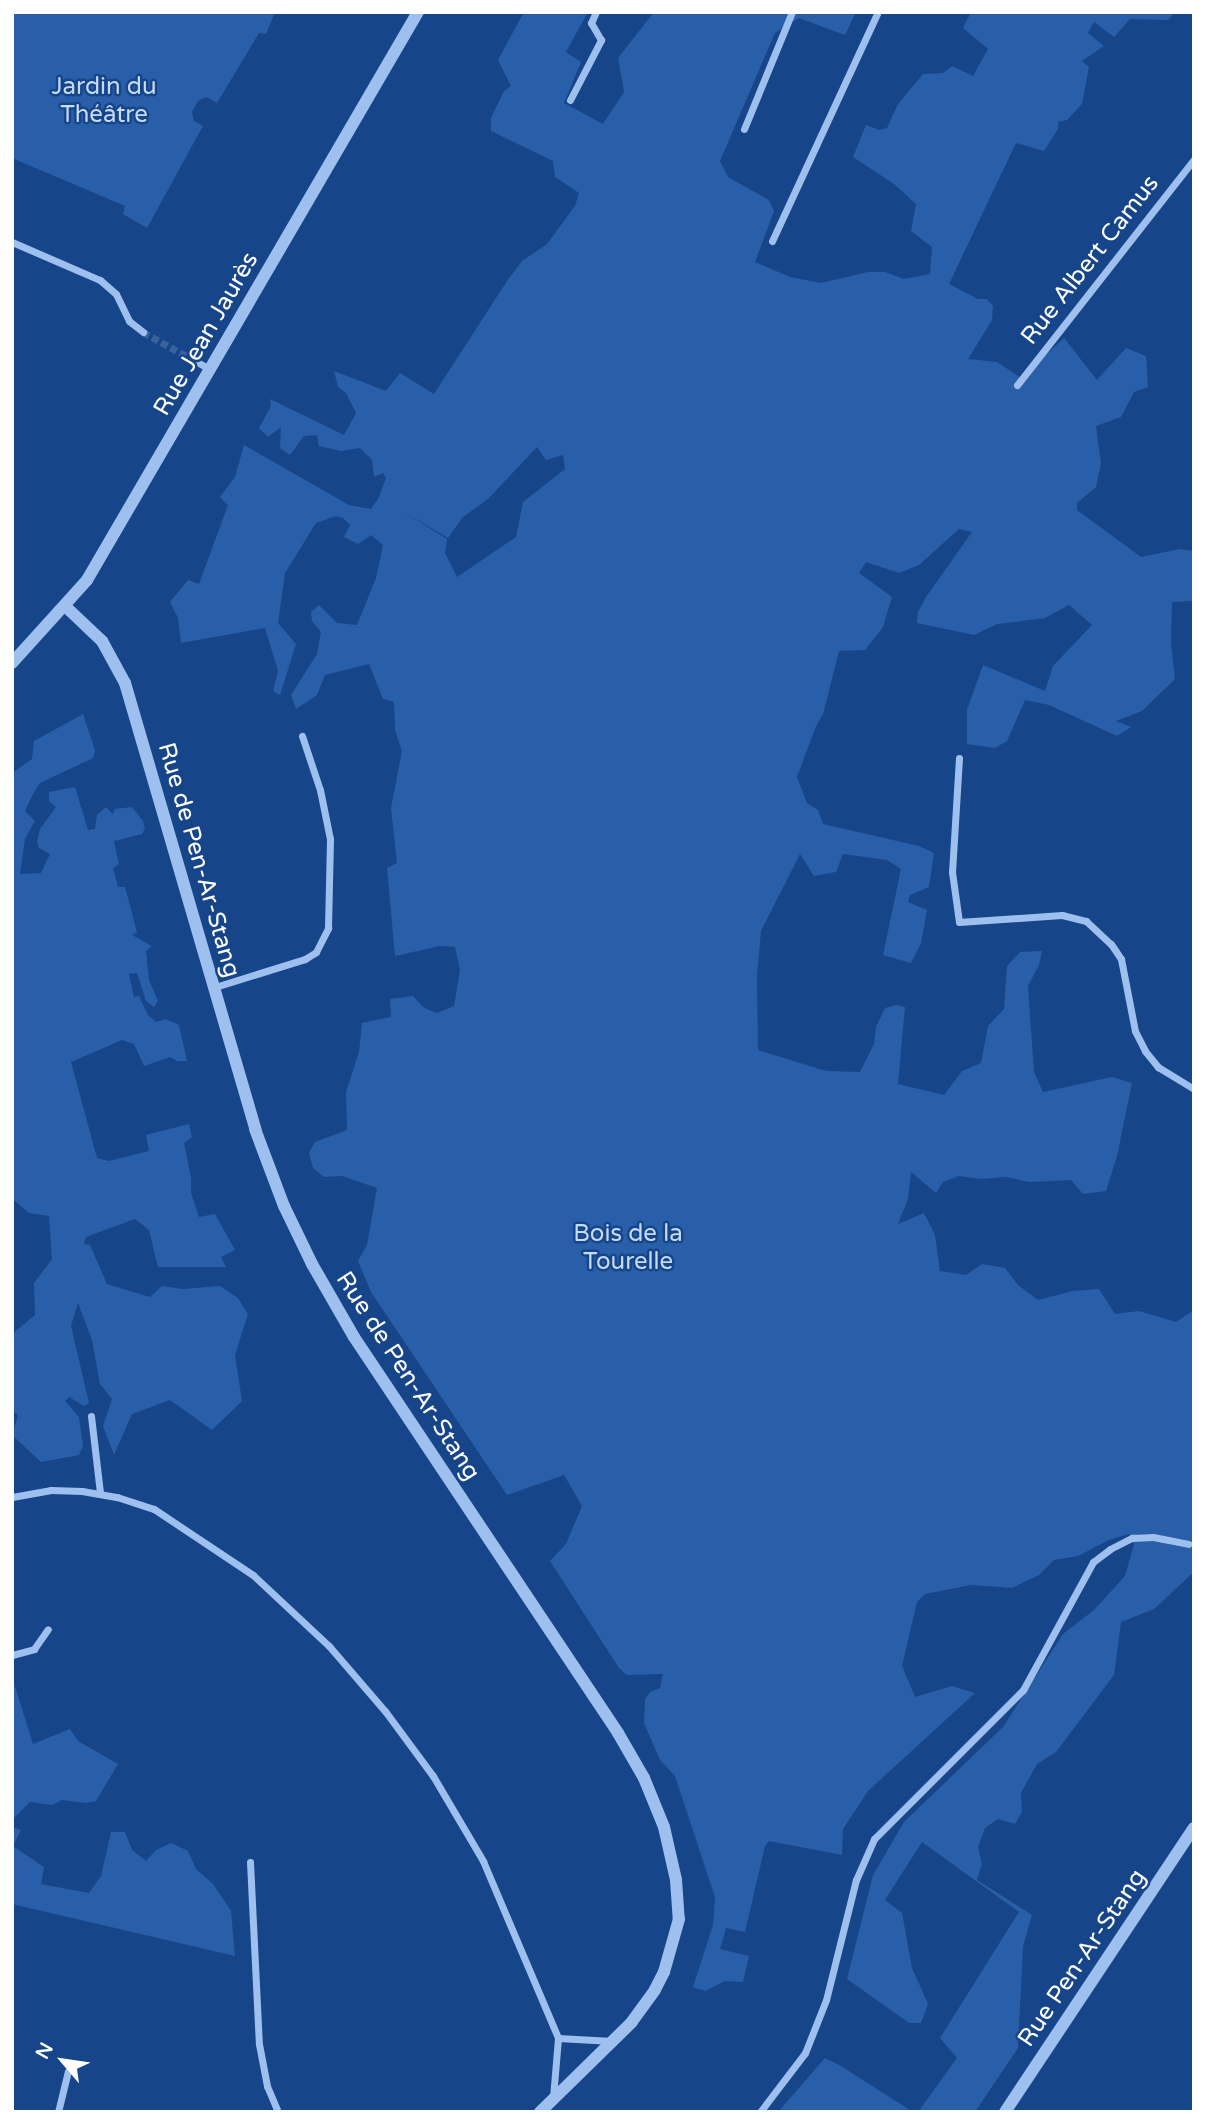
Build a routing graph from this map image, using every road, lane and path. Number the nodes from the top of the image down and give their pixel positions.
1 (418, 12) edge
2 (596, 12) edge
3 (792, 12) edge
4 (878, 12) edge
5 (570, 100) dead end
6 (744, 129) dead end
7 (1194, 159) edge
8 (772, 241) dead end
9 (12, 242) edge
10 (144, 332) tunnel mouth
11 (192, 359) tunnel mouth
12 (209, 369) junction
13 (1017, 385) dead end
14 (65, 606) junction
15 (12, 663) edge
16 (302, 736) dead end
17 (959, 758) dead end
18 (215, 987) junction
19 (1194, 1089) edge
20 (91, 1416) dead end
21 (100, 1493) junction
22 (12, 1497) edge
23 (1188, 1544) dead end
24 (48, 1629) dead end
25 (12, 1655) edge
26 (1194, 1828) edge
27 (250, 1861) dead end
28 (558, 2038) junction
29 (612, 2041) junction
30 (68, 2071) dead end
31 (553, 2097) junction
32 (58, 2112) edge
33 (278, 2112) edge
34 (540, 2112) edge
35 (760, 2112) edge
36 (1005, 2112) edge

1 - 12 street, Rue Jean Jaurès
2 - 5 street
3 - 6 street
4 - 8 street
7 - 13 street, Rue Albert Camus
9 - 10 street
11 - 12 street
12 - 14 street, Rue Jean Jaurès
14 - 15 street, Rue Jean Jaurès
14 - 18 street, Rue de Pen-Ar-Stang
16 - 18 street
17 - 19 street
18 - 29 street, Rue de Pen-Ar-Stang
20 - 21 street
21 - 22 street
21 - 28 street
23 - 35 street
24 - 25 street
26 - 36 street, Rue Pen-Ar-Stang
27 - 33 street
28 - 29 street
28 - 31 street
29 - 31 street, Rue de Pen-Ar-Stang
30 - 32 street
31 - 34 street, Rue de Pen-Ar-Stang

